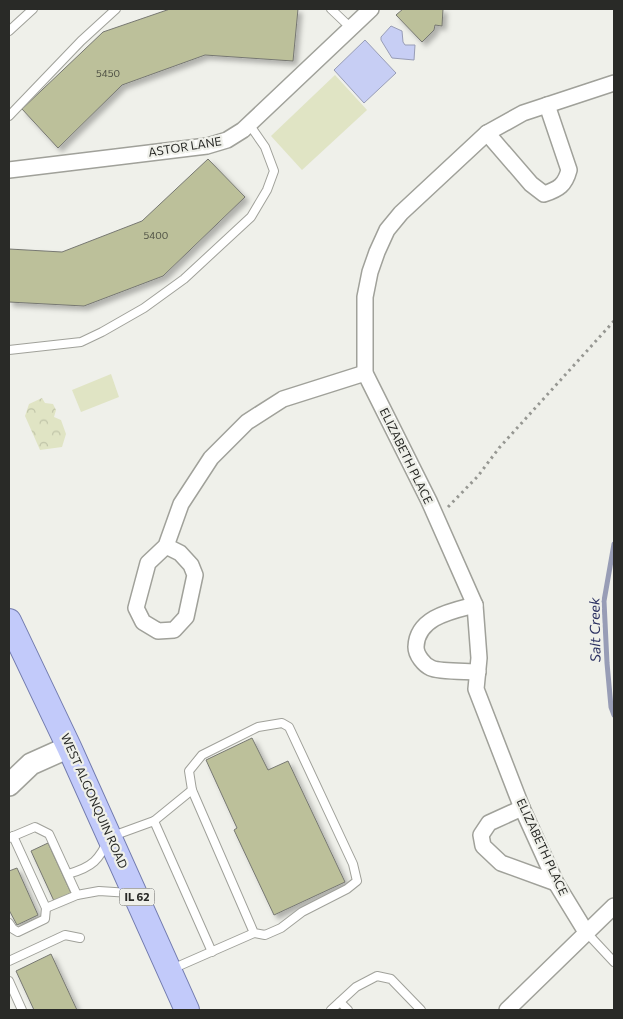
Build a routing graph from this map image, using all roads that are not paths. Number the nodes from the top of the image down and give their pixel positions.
1 (34, 9) edge
2 (116, 9) edge
3 (332, 9) edge
4 (371, 9) edge
5 (351, 28) junction
6 (9, 31) edge
7 (614, 83) edge
8 (547, 105) junction
9 (9, 116) edge
10 (249, 124) junction
11 (488, 133) junction
12 (9, 170) edge
13 (9, 350) edge
14 (365, 373) junction
15 (166, 546) junction
16 (475, 605) junction
17 (9, 621) edge
18 (478, 672) junction
19 (69, 746) junction
20 (9, 786) edge
21 (192, 790) junction
22 (522, 808) junction
23 (154, 821) junction
24 (11, 837) edge
25 (110, 838) junction
26 (68, 874) junction
27 (556, 883) junction
28 (77, 895) junction
29 (137, 897) junction
30 (614, 906) edge
31 (46, 908) junction
32 (9, 923) edge
33 (586, 932) junction
34 (254, 933) junction
35 (80, 938) dead end
36 (212, 952) junction
37 (9, 961) edge
38 (614, 962) edge
39 (170, 970) junction
40 (9, 981) edge
41 (340, 1002) junction
42 (22, 1010) edge
43 (188, 1010) edge
44 (331, 1010) edge
45 (348, 1010) edge
46 (421, 1010) edge
47 (507, 1010) edge

1 - 6 lane
2 - 9 lane
3 - 5 lane
4 - 5 street, ASTOR LANE
5 - 10 street, ASTOR LANE
7 - 8 street, ELIZABETH PLACE
8 - 11 street, ELIZABETH PLACE
8 - 11 street
10 - 12 street, ASTOR LANE
10 - 13 lane
11 - 14 street, ELIZABETH PLACE
14 - 15 street
14 - 16 street, ELIZABETH PLACE
15 - 15 street
16 - 18 street, ELIZABETH PLACE
16 - 18 street
17 - 19 main road, WEST ALGONQUIN ROAD / IL 62
18 - 22 street, ELIZABETH PLACE
19 - 20 street
19 - 25 main road, WEST ALGONQUIN ROAD / IL 62
21 - 23 lane
21 - 34 lane
21 - 34 lane
22 - 27 street, ELIZABETH PLACE
22 - 27 street
23 - 25 lane
23 - 36 lane
24 - 26 lane
24 - 31 lane
25 - 26 lane
25 - 29 main road, WEST ALGONQUIN ROAD / IL 62
26 - 28 lane
27 - 33 street, ELIZABETH PLACE
28 - 29 lane
28 - 31 lane
29 - 39 main road, WEST ALGONQUIN ROAD / IL 62
30 - 33 street
31 - 32 lane
33 - 38 lane
33 - 47 street
34 - 36 lane
35 - 37 lane
36 - 39 lane
39 - 43 main road, WEST ALGONQUIN ROAD / IL 62
40 - 42 lane
41 - 44 lane
41 - 45 lane
41 - 46 lane

